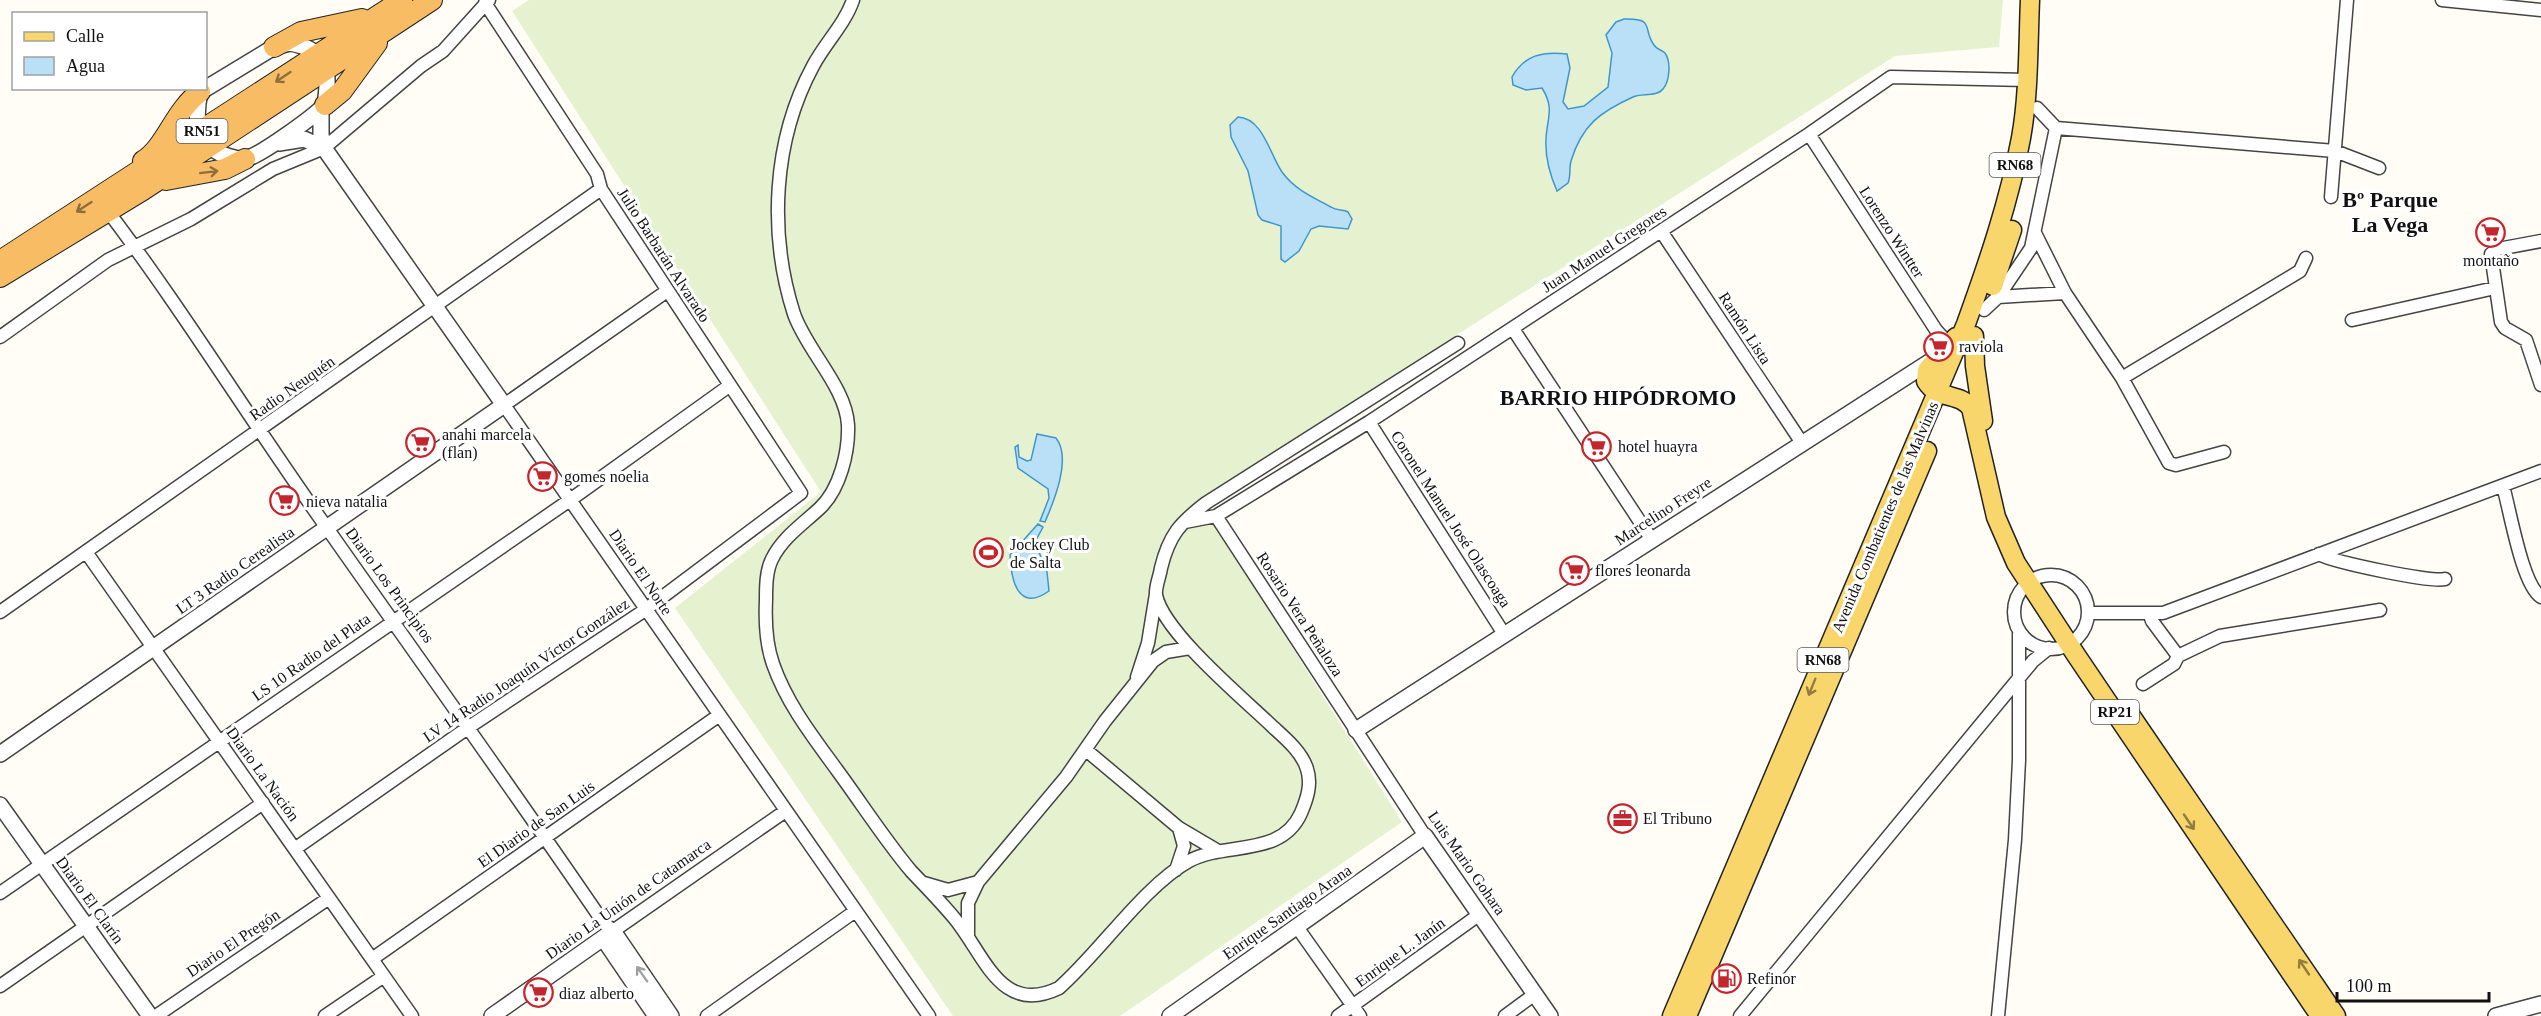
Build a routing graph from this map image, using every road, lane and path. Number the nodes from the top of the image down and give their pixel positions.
1 (432, 0) edge
2 (853, 0) edge
3 (2030, 0) edge
4 (2041, 0) edge
5 (2347, 0) edge
6 (2442, 0) edge
7 (487, 1) edge
8 (2541, 10) edge
9 (394, 12) edge
10 (274, 47) junction
11 (322, 61) junction
12 (2027, 81) junction
13 (207, 88) edge
14 (203, 90) edge
15 (200, 92) junction
16 (323, 107) junction
17 (2037, 108) junction
18 (2056, 128) junction
19 (1809, 134) junction
20 (203, 140) junction
21 (271, 145) junction
22 (324, 148) junction
23 (2335, 152) junction
24 (245, 159) junction
25 (2379, 168) dead end
26 (112, 189) junction
27 (601, 189) junction
28 (134, 195) junction
29 (2331, 197) dead end
30 (107, 210) junction
31 (1661, 231) junction
32 (2035, 234) junction
33 (2541, 241) edge
34 (135, 247) junction
35 (2306, 258) dead end
36 (0, 261) edge
37 (0, 277) edge
38 (2495, 288) junction
39 (668, 291) junction
40 (2065, 293) junction
41 (1998, 297) junction
42 (435, 307) junction
43 (1984, 310) junction
44 (2352, 320) dead end
45 (1513, 329) junction
46 (1970, 330) junction
47 (0, 337) edge
48 (1458, 343) dead end
49 (1943, 351) junction
50 (1975, 366) junction
51 (2122, 378) junction
52 (1899, 381) junction
53 (2541, 385) edge
54 (729, 386) junction
55 (1939, 393) junction
56 (504, 405) junction
57 (1369, 422) junction
58 (260, 431) junction
59 (1802, 443) junction
60 (2224, 452) dead end
61 (2541, 471) edge
62 (2503, 486) junction
63 (801, 493) joint
64 (570, 500) junction
65 (1216, 516) junction
66 (1181, 522) junction
67 (326, 528) junction
68 (1652, 540) junction
69 (86, 552) junction
70 (2319, 554) junction
71 (2445, 579) dead end
72 (2032, 580) junction
73 (1156, 593) junction
74 (2541, 597) edge
75 (645, 609) junction
76 (2380, 610) dead end
77 (0, 612) edge
78 (2088, 613) junction
79 (2150, 615) junction
80 (393, 620) junction
81 (2019, 630) junction
82 (1504, 634) junction
83 (2072, 641) junction
84 (155, 648) junction
85 (1190, 648) junction
86 (2049, 648) junction
87 (2178, 657) junction
88 (2018, 680) junction
89 (2143, 684) dead end
90 (1133, 685) junction
91 (718, 716) junction
92 (469, 727) junction
93 (1356, 730) junction
94 (220, 742) junction
95 (1086, 750) junction
96 (0, 754) edge
97 (263, 803) junction
98 (0, 805) edge
99 (784, 812) junction
100 (1179, 828) junction
101 (1425, 836) junction
102 (546, 838) junction
103 (296, 848) junction
104 (1218, 851) junction
105 (42, 864) junction
106 (1175, 870) junction
107 (978, 882) junction
108 (924, 883) junction
109 (0, 893) edge
110 (329, 898) junction
111 (854, 912) junction
112 (1480, 914) junction
113 (87, 926) junction
114 (1297, 927) junction
115 (606, 931) junction
116 (968, 935) junction
117 (372, 959) junction
118 (384, 976) junction
119 (0, 986) edge
120 (1535, 994) junction
121 (2541, 1004) edge
122 (1357, 1011) edge
123 (665, 1015) edge
124 (926, 1015) edge
125 (150, 1016) edge
126 (156, 1016) edge
127 (325, 1016) edge
128 (412, 1016) edge
129 (492, 1016) edge
130 (708, 1016) edge
131 (1170, 1016) edge
132 (1338, 1016) edge
133 (1505, 1016) edge
134 (1550, 1016) edge
135 (1670, 1016) edge
136 (1687, 1016) edge
137 (1740, 1016) edge
138 (1998, 1016) edge
139 (2320, 1016) edge
140 (2336, 1016) edge
141 (2496, 1016) edge

1 - 9 highway, RN51
2 - 108 street
3 - 12 main road, Avenida Combatientes de las Malvinas / RN68
4 - 17 main road, Avenida Combatientes de las Malvinas / RN68
5 - 23 street
6 - 8 street
7 - 22 street
7 - 27 street, Julio Barbarán Alvarado
9 - 10 highway
9 - 11 highway, RN51
9 - 16 highway
10 - 11 street
10 - 13 street
11 - 16 street
11 - 20 highway, RN51
12 - 19 street, Juan Manuel Gregores
12 - 46 main road, Avenida Combatientes de las Malvinas / RN68
14 - 15 street
15 - 20 street
15 - 26 highway
16 - 21 street
16 - 22 street
17 - 18 street
17 - 43 main road, Avenida Combatientes de las Malvinas / RN68
18 - 23 street
18 - 32 street
19 - 31 street, Juan Manuel Gregores
19 - 49 street, Lorenzo Wintter
20 - 24 street
20 - 26 highway, RN51
20 - 28 highway, RN51
21 - 22 street
21 - 24 street
22 - 34 street
22 - 42 street, Diario El Norte
23 - 25 street
23 - 29 street
28 -> 24 highway
26 -> 36 highway, RN51
27 - 39 street, Julio Barbarán Alvarado
27 - 42 street, Radio Neuquén
28 - 30 highway, RN51
30 - 34 street, Diario Los Principios
30 - 37 highway, RN51
31 - 45 street, Juan Manuel Gregores
31 - 59 street, Ramón Lista
32 - 40 street
32 - 41 street
33 - 38 street
34 - 47 street
34 - 58 street, Diario Los Principios
35 - 51 street
38 - 44 street
38 - 53 street
39 - 54 street, Julio Barbarán Alvarado
39 - 56 street, LT 3 Radio Cerealista
40 - 41 street
40 - 51 street
41 - 43 street
42 - 56 street, Diario El Norte
42 - 58 street, Radio Neuquén
43 - 46 main road, Avenida Combatientes de las Malvinas / RN68
45 - 57 street, Juan Manuel Gregores
45 - 68 street
46 - 49 main road
46 - 50 main road, RP21
46 - 55 main road, Avenida Combatientes de las Malvinas / RN68
48 - 66 street
49 - 52 street, Marcelino Freyre
49 - 55 main road
50 - 55 main road
50 - 72 main road, RP21
51 - 60 street
52 - 55 street
52 - 59 street, Marcelino Freyre
54 - 63 street, Julio Barbarán Alvarado
54 - 64 street, LS 10 Radio del Plata
55 - 72 main road, RP21
55 -> 135 main road, Avenida Combatientes de las Malvinas / RN68
55 - 136 main road, Avenida Combatientes de las Malvinas / RN68
56 - 64 street, Diario El Norte
56 - 67 street, LT 3 Radio Cerealista
57 - 65 street, Juan Manuel Gregores
57 - 82 street, Coronel Manuel José Olascoaga
58 - 67 street, Diario Los Principios
58 - 69 street, Radio Neuquén
59 - 68 street, Marcelino Freyre
61 - 62 street
62 - 70 street
62 - 74 street
63 - 75 street, LV 14 Radio Joaquín Víctor González
64 - 75 street, Diario El Norte
64 - 80 street, LS 10 Radio del Plata
65 - 66 street
65 - 93 street, Rosario Vera Peñaloza
66 - 73 street
67 - 80 street, Diario Los Principios
67 - 84 street, LT 3 Radio Cerealista
68 - 82 street, Marcelino Freyre
69 - 77 street, Radio Neuquén
69 - 84 street, Diario La Nación
70 - 71 street
70 - 79 street
72 - 78 street
72 - 81 street
72 - 83 main road, RP21
73 - 85 street
73 - 90 street
75 - 91 street, Diario El Norte
75 - 92 street, LV 14 Radio Joaquín Víctor González
76 - 87 street
78 - 79 street
78 - 83 street
79 - 87 street
80 - 92 street, Diario Los Principios
80 - 94 street, LS 10 Radio del Plata
81 - 86 street
81 - 88 street
82 - 93 street, Marcelino Freyre
83 - 86 street
83 -> 139 main road, RP21
140 -> 83 main road, RP21
84 - 94 street, Diario La Nación
84 - 96 street, LT 3 Radio Cerealista
85 - 90 street
85 - 104 street
86 - 88 street
87 - 89 street
88 - 137 street
88 - 138 street
90 - 95 street
91 - 99 street, Diario El Norte
91 - 102 street, El Diario de San Luis
92 - 102 street, Diario Los Principios
92 - 103 street, LV 14 Radio Joaquín Víctor González
93 - 101 street, Luis Mario Gohara
94 - 97 street, Diario La Nación
94 - 105 street, LS 10 Radio del Plata
95 - 100 street
95 - 107 street
97 - 103 street, Diario La Nación
97 - 113 street
98 - 105 street, Diario El Clarín
99 - 111 street, Diario El Norte
99 - 115 street, Diario La Unión de Catamarca
100 - 104 street
100 - 106 street
101 - 112 street, Luis Mario Gohara
101 - 114 street, Enrique Santiago Arana
102 - 115 street, Diario Los Principios
102 - 117 street, El Diario de San Luis
103 - 110 street, Diario La Nación
104 - 106 street
105 - 109 street, LS 10 Radio del Plata
105 - 113 street, Diario El Clarín
106 - 116 street
107 - 108 street
107 - 116 street
108 - 116 street
110 - 117 street, Diario La Nación
110 - 126 street, Diario El Pregón
111 - 124 street, Diario El Norte
111 - 130 street
112 - 120 street, Luis Mario Gohara
112 - 122 street, Enrique L. Janín
113 - 119 street
113 - 125 street, Diario El Clarín
114 - 122 street
114 - 131 street, Enrique Santiago Arana
115 - 123 street, Diario Los Principios
115 - 129 street, Diario La Unión de Catamarca
117 - 118 street, Diario La Nación
118 - 127 street
118 - 128 street, Diario La Nación
120 - 133 street
120 - 134 street, Luis Mario Gohara
121 - 141 street
122 - 132 street, Enrique L. Janín

